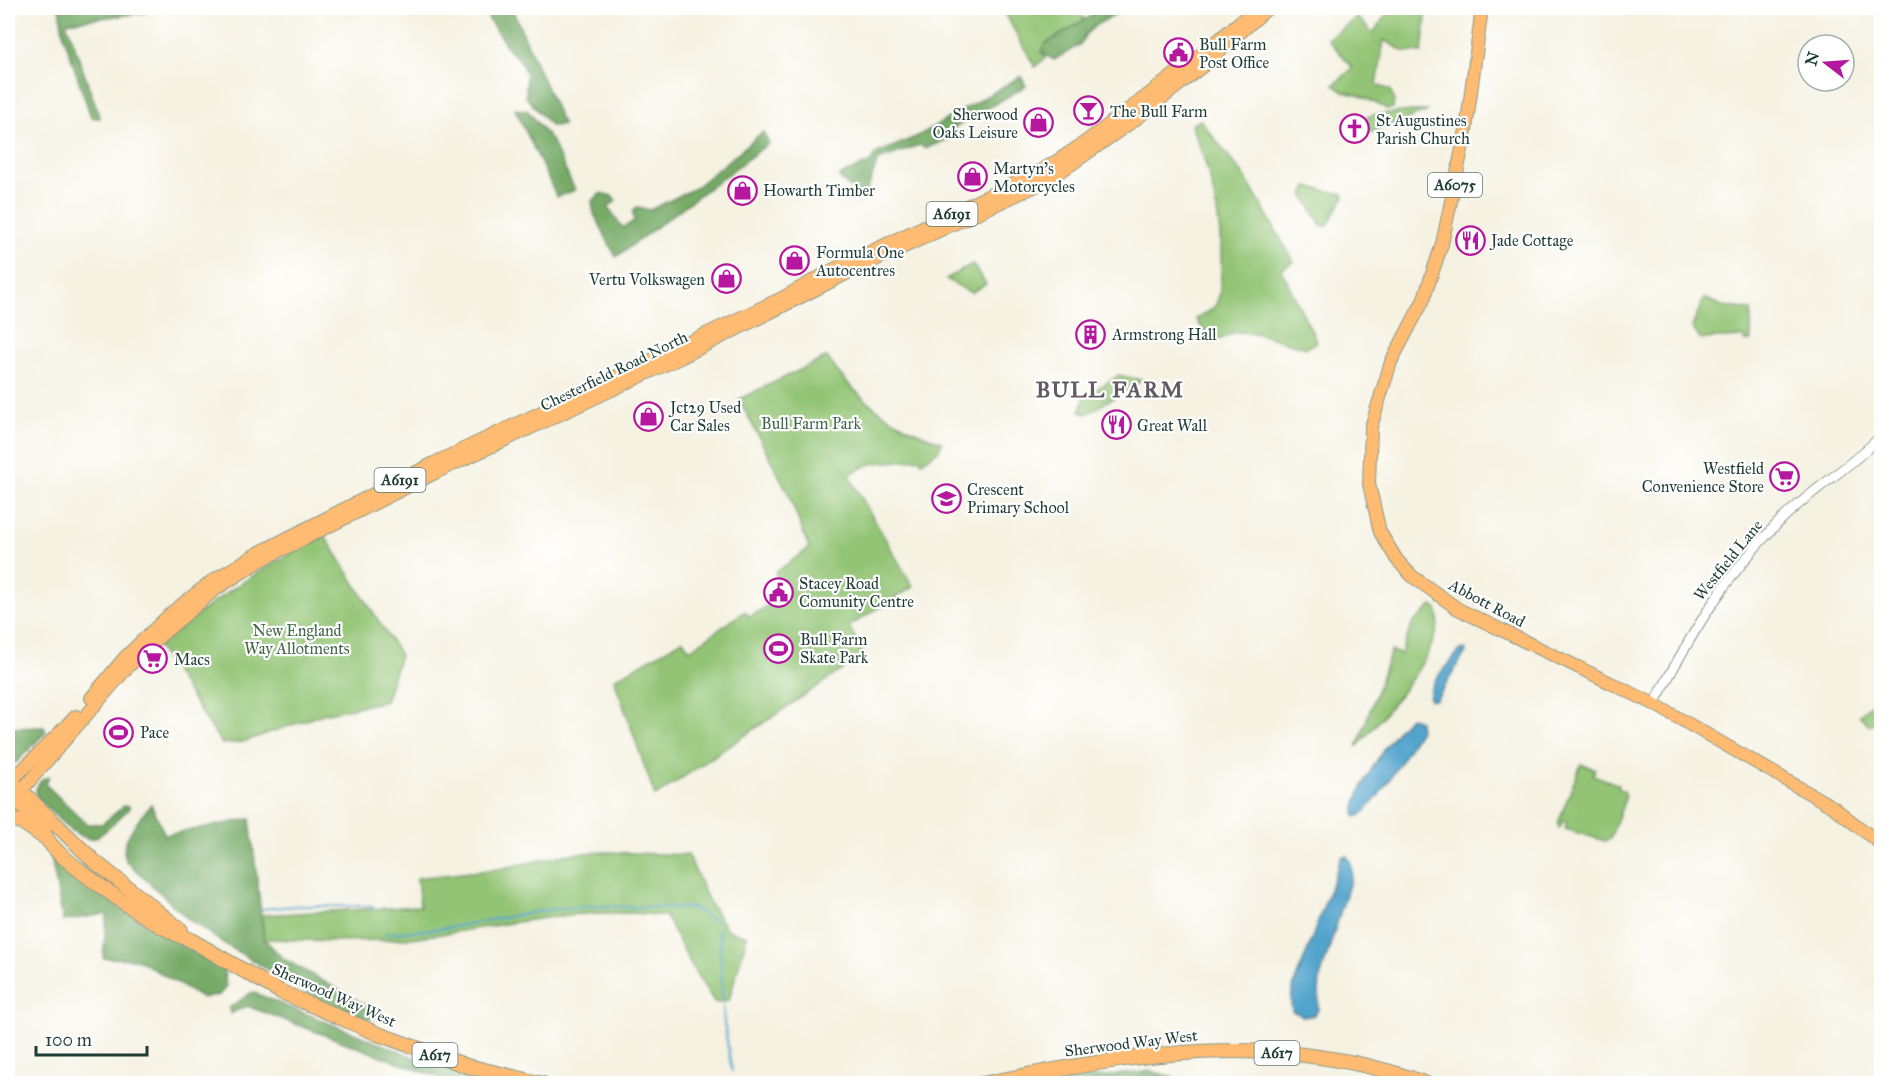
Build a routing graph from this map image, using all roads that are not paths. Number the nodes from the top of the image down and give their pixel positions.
1 (1255, 8) edge
2 (1268, 8) edge
3 (1482, 8) edge
4 (520, 428) junction
5 (1881, 435) edge
6 (1654, 704) junction
7 (11, 792) edge
8 (8, 818) edge
9 (48, 841) junction
10 (1881, 844) edge
11 (189, 939) junction
12 (543, 1083) edge
13 (982, 1083) edge
14 (1426, 1083) edge

1 - 4 main road, Chesterfield Road North / A6191
2 - 4 main road, Chesterfield Road North / A6191
3 - 6 main road, Abbott Road / A6075
4 - 7 main road, Chesterfield Road North / A6191
5 - 6 street, Westfield Lane
6 - 10 main road, Abbott Road
7 - 9 highway, Sherwood Way West / A617
7 - 11 highway, Sherwood Way West / A617
8 - 9 highway, A617
9 - 11 highway, Sherwood Way West / A617
11 - 12 highway, Sherwood Way West / A617
13 - 14 highway, Sherwood Way West / A617

